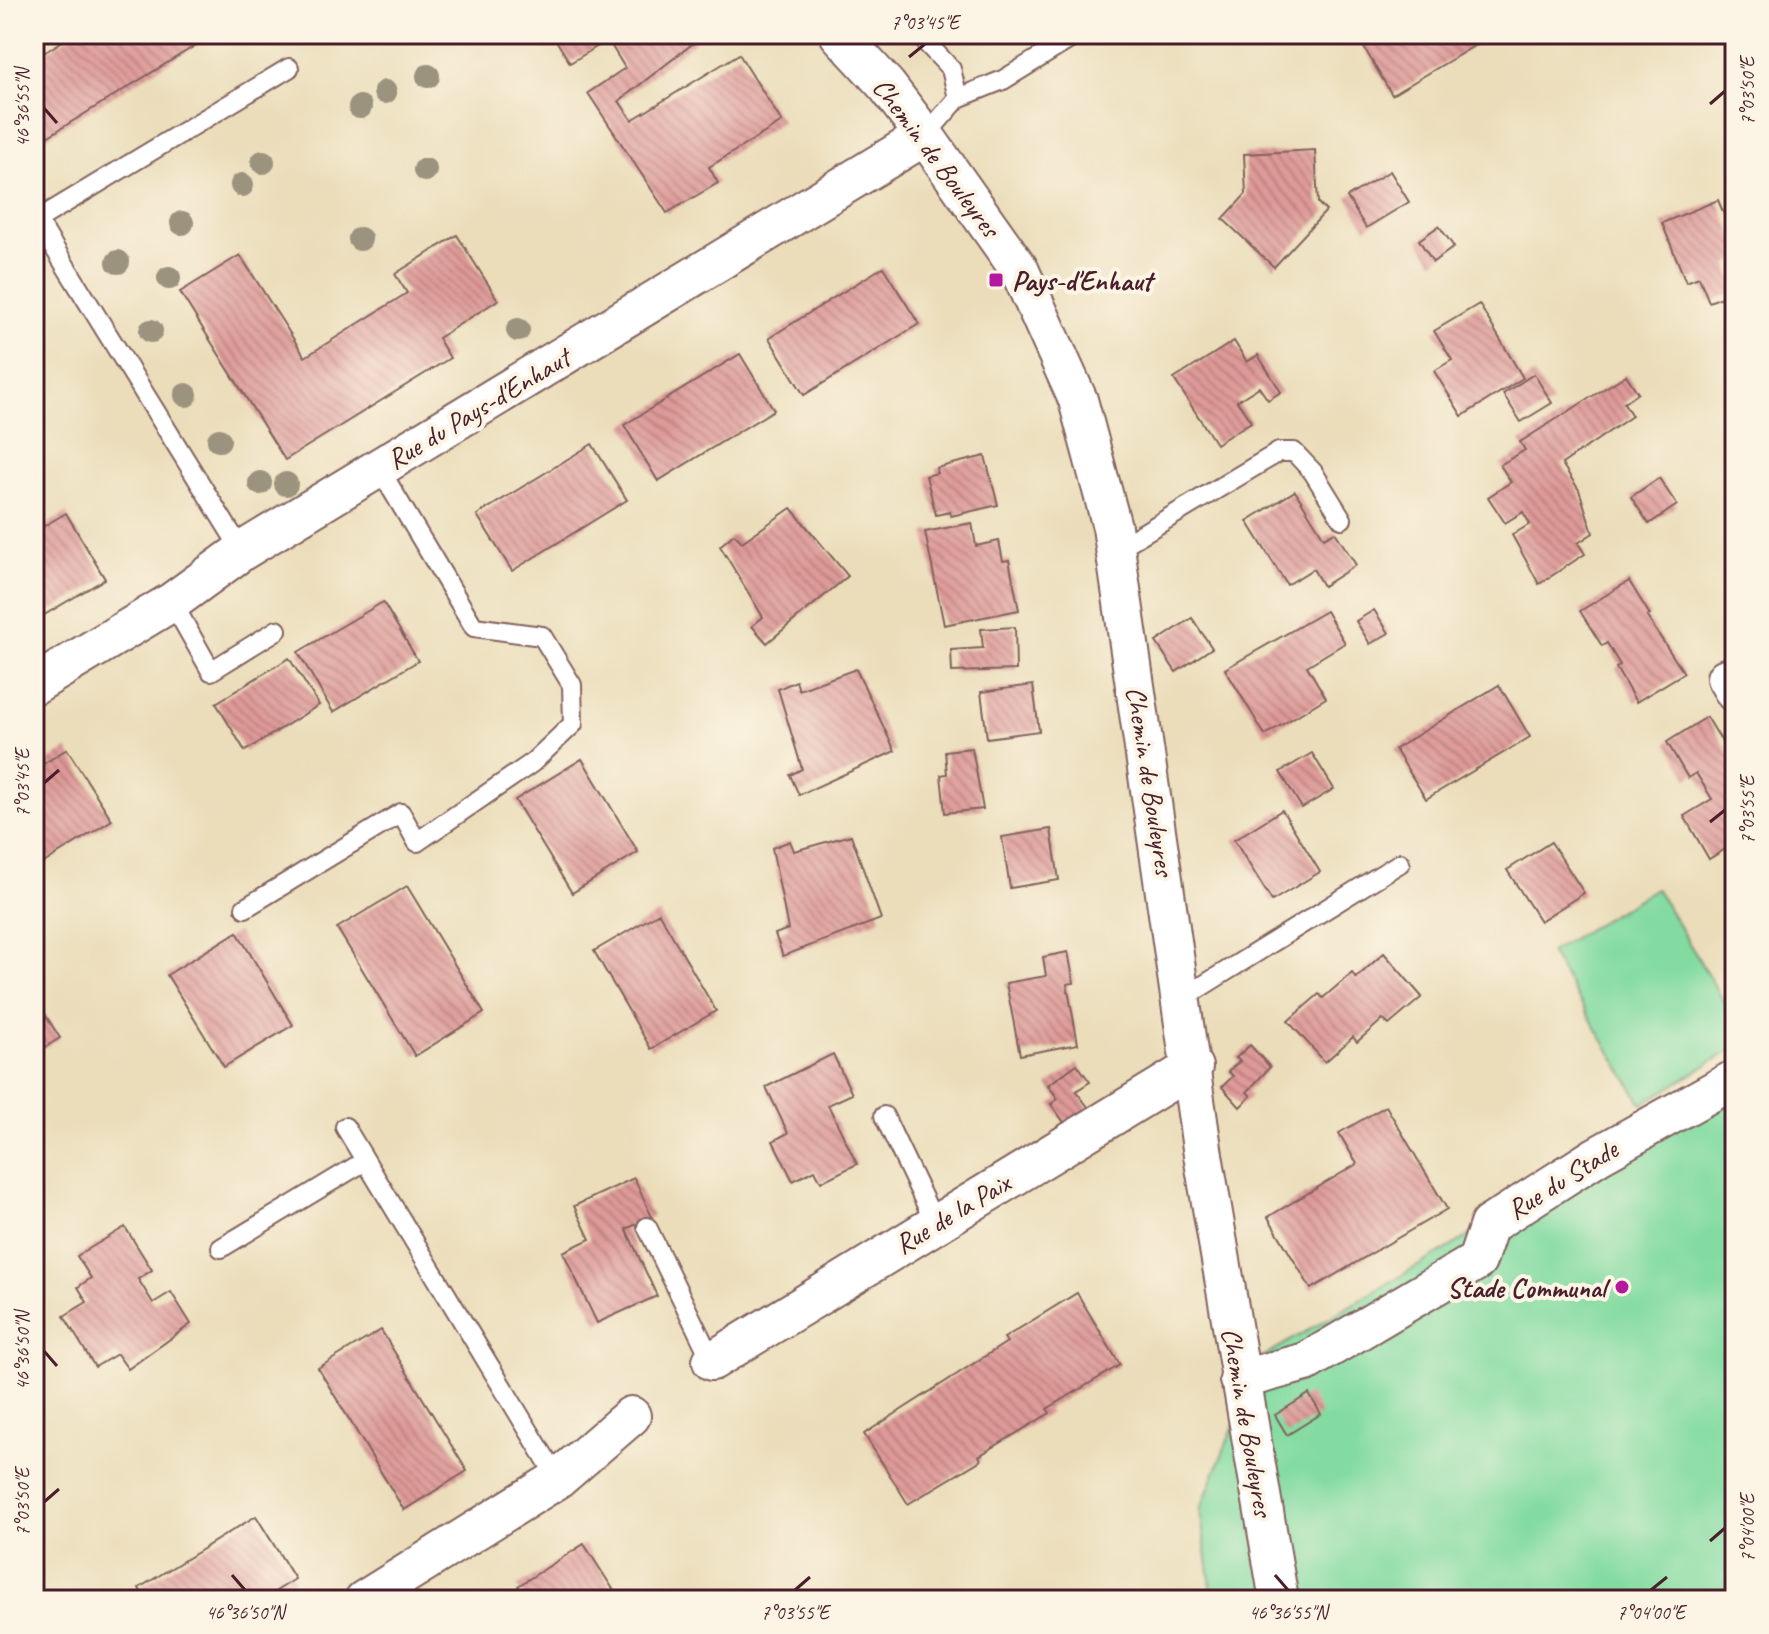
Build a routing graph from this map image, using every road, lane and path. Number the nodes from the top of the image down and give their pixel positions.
1 (839, 34) edge
2 (918, 34) edge
3 (1078, 34) edge
4 (289, 68) dead end
5 (958, 98) junction
6 (925, 136) junction
7 (379, 468) junction
8 (1342, 519) dead end
9 (1115, 550) junction
10 (242, 551) junction
11 (172, 602) junction
12 (277, 630) dead end
13 (34, 685) edge
14 (1400, 863) dead end
15 (245, 908) dead end
16 (1183, 998) junction
17 (1193, 1067) junction
18 (1735, 1079) edge
19 (884, 1116) dead end
20 (345, 1127) dead end
21 (365, 1161) junction
22 (935, 1223) junction
23 (647, 1227) dead end
24 (221, 1248) dead end
25 (712, 1361) joint
26 (1239, 1380) junction
27 (631, 1416) dead end
28 (558, 1479) junction
29 (364, 1600) edge
30 (1279, 1600) edge

1 - 6 street, Chemin de Bouleyres
2 - 5 lane
3 - 5 lane
4 - 10 lane
5 - 6 lane
6 - 7 street, Rue du Pays-d'Enhaut
6 - 9 street, Chemin de Bouleyres
7 - 10 street, Rue du Pays-d'Enhaut
7 - 15 lane
8 - 9 lane
9 - 16 street, Chemin de Bouleyres
10 - 11 street, Rue du Pays-d'Enhaut
11 - 12 lane
11 - 13 street, Rue du Pays-d'Enhaut
14 - 16 lane
16 - 17 street, Chemin de Bouleyres
17 - 22 street, Rue de la Paix
17 - 26 street, Chemin de Bouleyres
18 - 26 street, Rue du Stade
19 - 22 lane
20 - 21 lane
21 - 24 lane
21 - 28 lane
22 - 25 street, Rue de la Paix
23 - 25 lane
26 - 30 street, Chemin de Bouleyres
27 - 28 street
28 - 29 street

